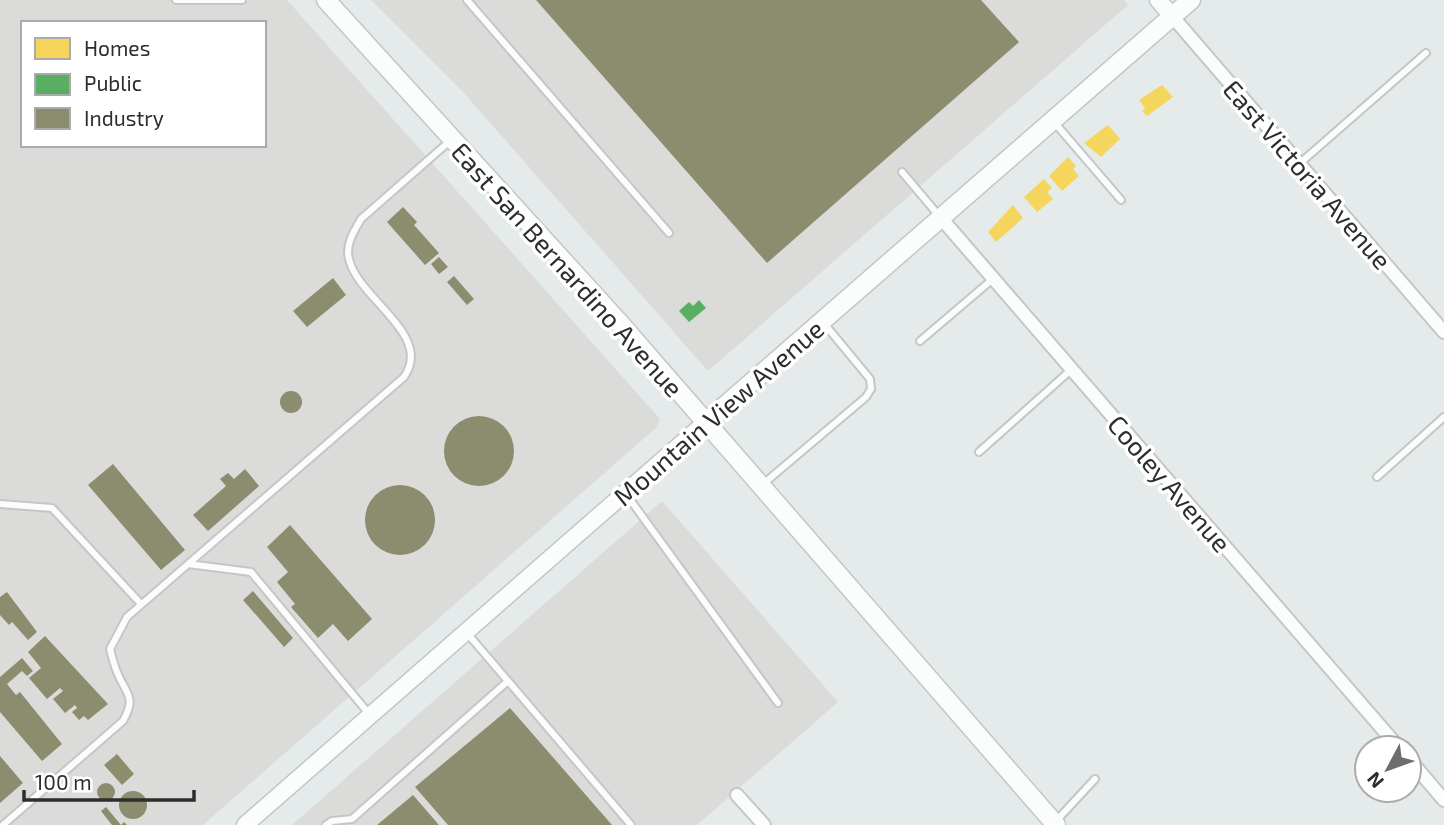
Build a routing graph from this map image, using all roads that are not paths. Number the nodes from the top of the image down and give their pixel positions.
1 (176, 0) edge
2 (242, 0) edge
3 (326, 0) edge
4 (467, 0) edge
5 (1158, 0) edge
6 (1191, 0) edge
7 (1172, 16) junction
8 (1426, 52) dead end
9 (1053, 121) junction
10 (452, 139) junction
11 (1299, 164) junction
12 (902, 172) dead end
13 (1121, 200) dead end
14 (941, 218) junction
15 (669, 233) dead end
16 (994, 278) junction
17 (822, 321) junction
18 (1444, 332) edge
19 (920, 341) dead end
20 (1072, 369) junction
21 (1444, 417) edge
22 (705, 423) junction
23 (979, 452) dead end
24 (1377, 477) dead end
25 (761, 487) junction
26 (626, 494) junction
27 (0, 504) edge
28 (188, 564) junction
29 (141, 604) junction
30 (466, 632) junction
31 (508, 681) junction
32 (778, 702) dead end
33 (370, 716) junction
34 (1387, 734) edge
35 (1423, 776) edge
36 (1095, 779) dead end
37 (737, 795) dead end
38 (1444, 800) edge
39 (1055, 824) edge
40 (3, 825) edge
41 (245, 825) edge
42 (326, 825) edge
43 (631, 825) edge
44 (764, 825) edge

1 - 2 lane
3 - 10 main road, East San Bernardino Avenue
4 - 15 lane
5 - 7 street
6 - 7 main road, Mountain View Avenue
7 - 9 main road, Mountain View Avenue
7 - 11 street, East Victoria Avenue
8 - 11 lane
9 - 13 lane
9 - 14 main road, Mountain View Avenue
10 - 22 main road, East San Bernardino Avenue
10 - 28 lane
11 - 18 street, East Victoria Avenue
12 - 14 lane
14 - 16 street, Cooley Avenue
14 - 17 main road, Mountain View Avenue
16 - 19 lane
16 - 20 street, Cooley Avenue
17 - 22 main road, Mountain View Avenue
17 - 25 lane
20 - 23 lane
20 - 34 street, Cooley Avenue
21 - 24 lane
22 - 25 main road, East San Bernardino Avenue
22 - 26 street, Mountain View Avenue
25 - 39 main road, East San Bernardino Avenue
26 - 30 street, Mountain View Avenue
26 - 32 lane
27 - 29 lane
28 - 29 lane
28 - 33 lane
29 - 40 lane
30 - 31 lane
30 - 33 street, Mountain View Avenue
31 - 42 lane
31 - 43 lane
33 - 41 street, Mountain View Avenue
35 - 38 street
36 - 39 lane
37 - 44 street

